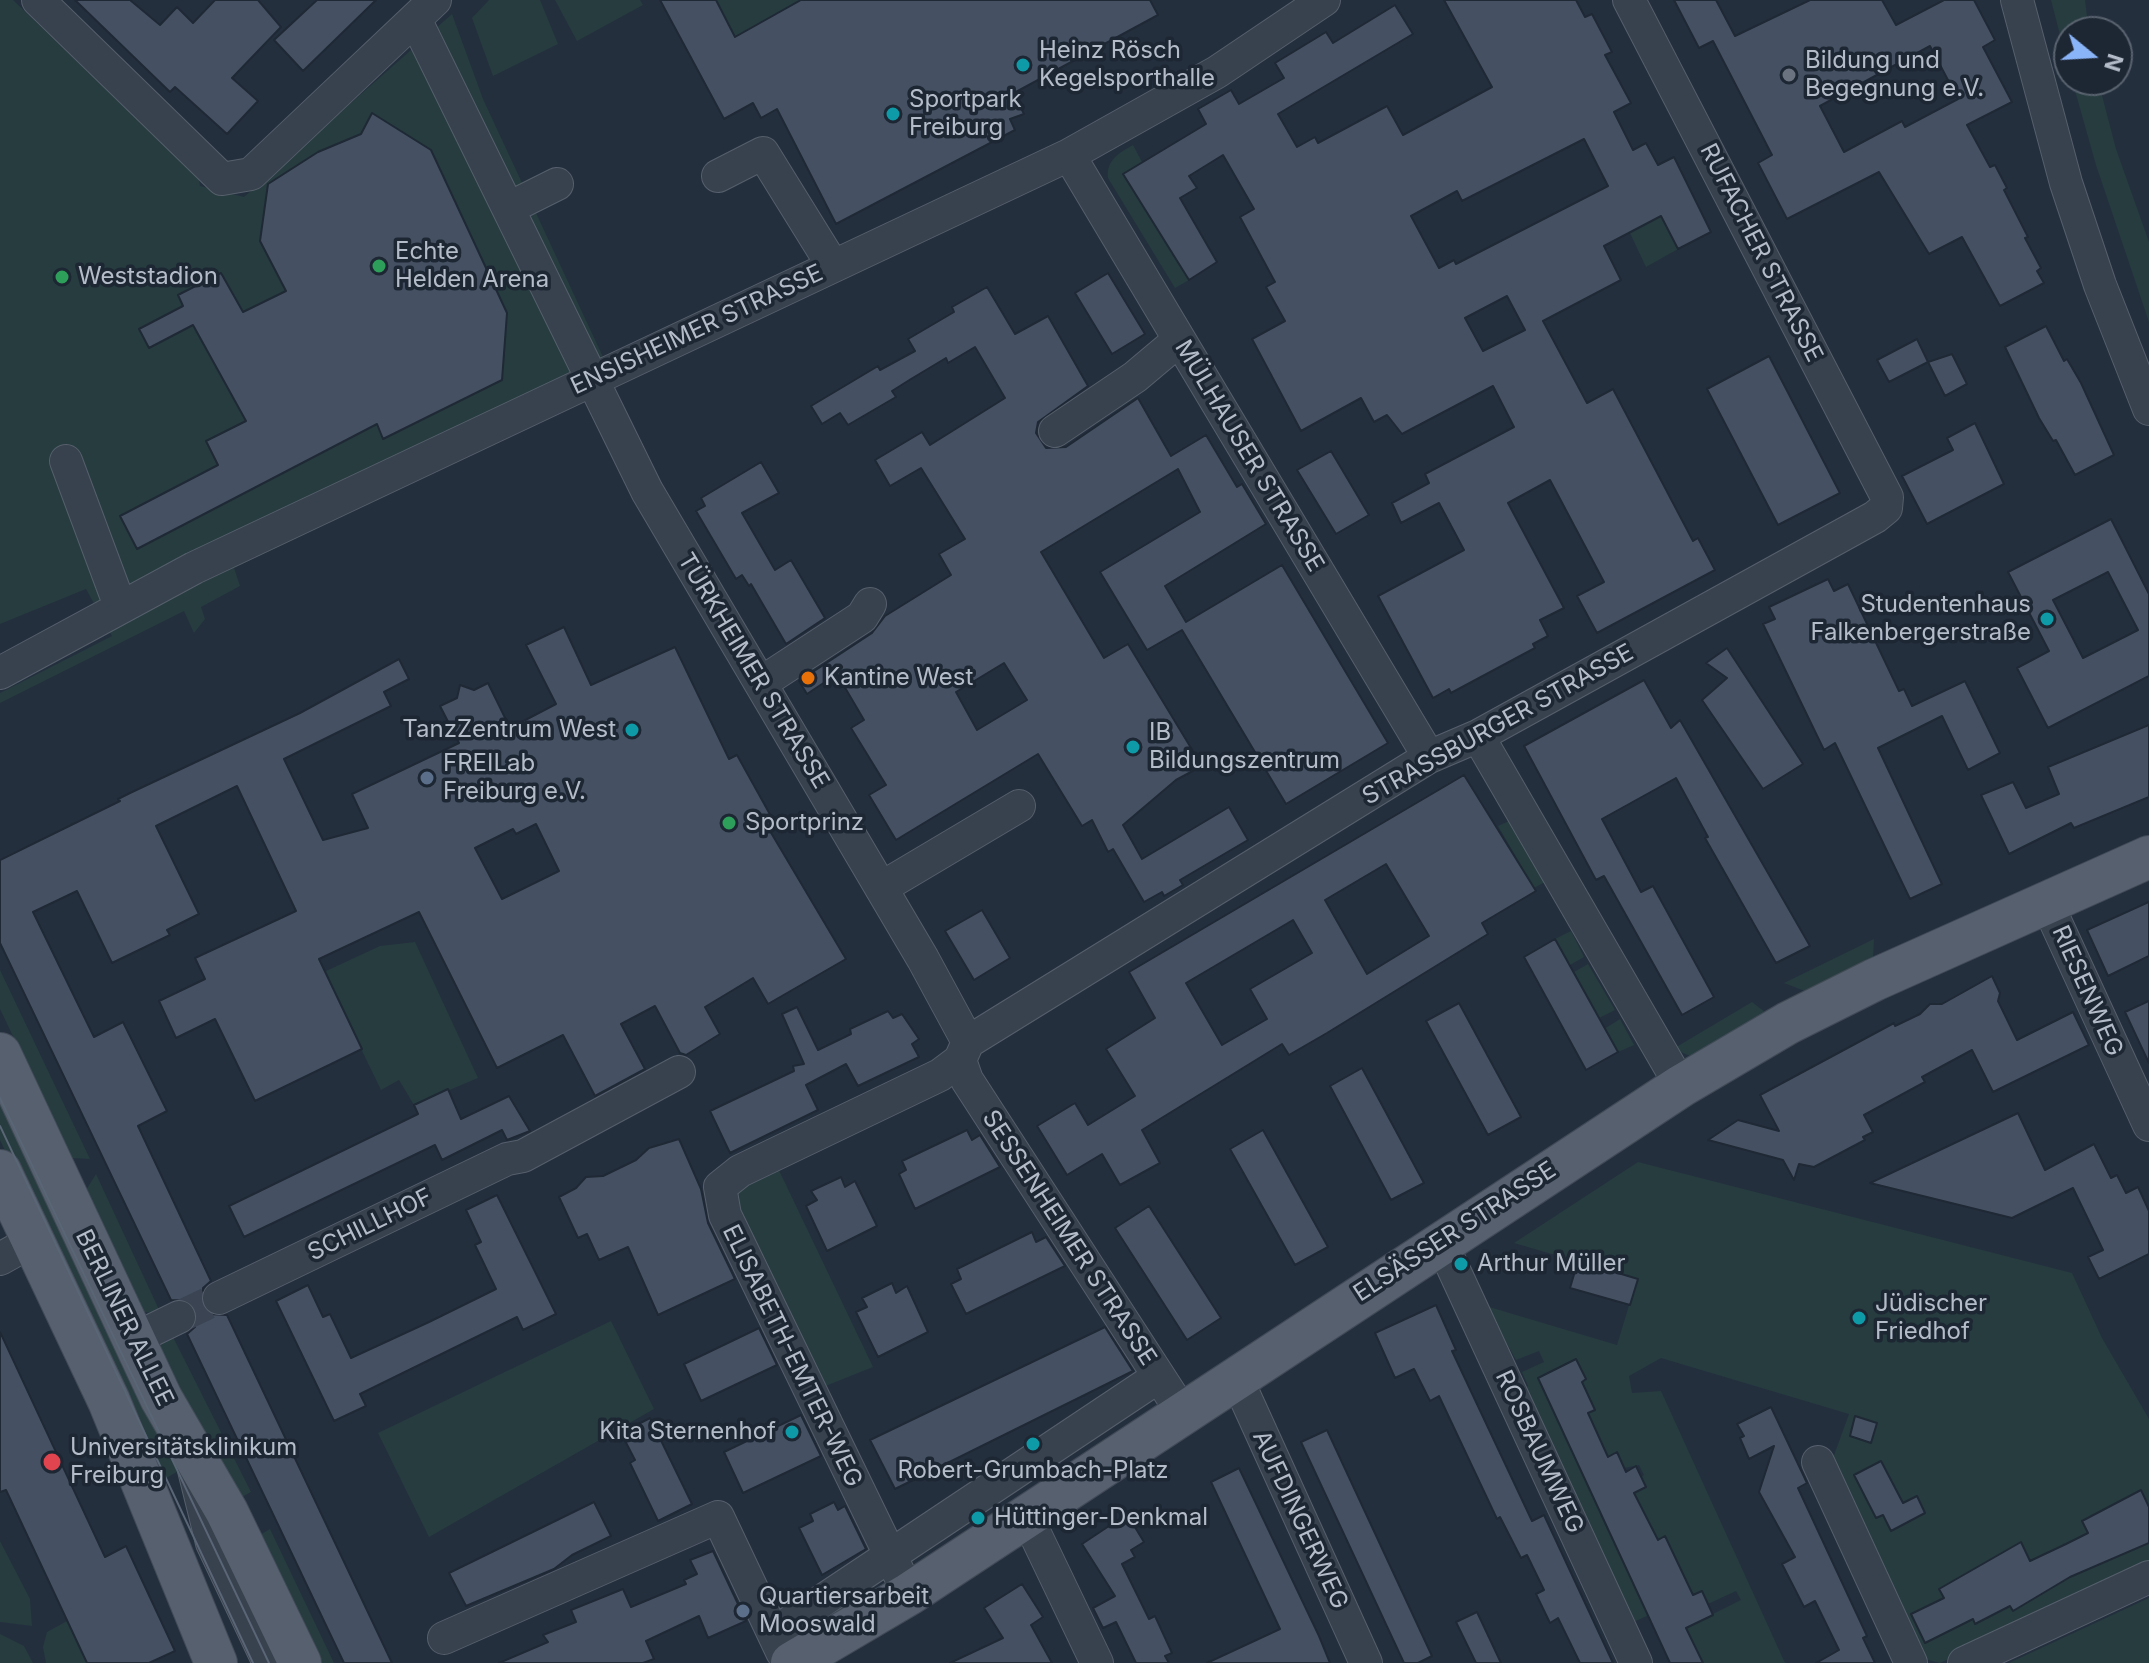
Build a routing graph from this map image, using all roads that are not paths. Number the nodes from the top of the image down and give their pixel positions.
1 (38, 0) edge
2 (1324, 0) edge
3 (1629, 0) edge
4 (2017, 0) edge
5 (425, 10) edge
6 (1069, 155) junction
7 (718, 176) dead end
8 (557, 184) dead end
9 (509, 208) junction
10 (833, 266) junction
11 (1179, 340) junction
12 (592, 379) junction
13 (2149, 409) edge
14 (1055, 431) dead end
15 (66, 461) dead end
16 (1886, 508) joint
17 (870, 604) dead end
18 (120, 606) junction
19 (57, 639) junction
20 (6, 649) edge
21 (0, 673) edge
22 (761, 683) junction
23 (1478, 736) junction
24 (1429, 757) junction
25 (1019, 806) dead end
26 (2149, 857) edge
27 (881, 888) junction
28 (2046, 901) junction
29 (964, 1051) junction
30 (0, 1054) edge
31 (679, 1072) dead end
32 (1681, 1086) junction
33 (2149, 1125) edge
34 (0, 1171) edge
35 (1441, 1242) junction
36 (17, 1250) edge
37 (219, 1298) tunnel mouth
38 (179, 1317) tunnel mouth
39 (134, 1339) junction
40 (1158, 1377) junction
41 (1236, 1377) junction
42 (1183, 1413) junction
43 (191, 1451) junction
44 (1818, 1462) dead end
45 (140, 1482) junction
46 (1027, 1517) junction
47 (888, 1555) junction
48 (2149, 1577) edge
49 (909, 1594) junction
50 (444, 1638) dead end
51 (810, 1643) edge
52 (216, 1663) edge
53 (253, 1663) edge
54 (269, 1663) edge
55 (300, 1663) edge
56 (1097, 1663) edge
57 (1366, 1663) edge
58 (1636, 1663) edge
59 (1911, 1663) edge
60 (1964, 1663) edge

1 - 5 street
2 - 6 street, ENSISHEIMER STRASSE
3 - 16 street, RUFACHER STRASSE
4 - 13 street
5 - 9 street, TÜRKHEIMER STRASSE
6 - 10 street, ENSISHEIMER STRASSE
6 - 11 street, MÜLHAUSER STRASSE
7 - 10 street
8 - 9 street
9 - 12 street, TÜRKHEIMER STRASSE
10 - 12 street, ENSISHEIMER STRASSE
11 - 14 street
11 - 24 street, MÜLHAUSER STRASSE
12 - 18 street, ENSISHEIMER STRASSE
12 - 22 street, TÜRKHEIMER STRASSE
15 - 18 street
16 - 23 street, STRASSBURGER STRASSE
17 - 22 street
18 - 19 street, ENSISHEIMER STRASSE
19 - 20 street, ENSISHEIMER STRASSE
19 - 21 street, ENSISHEIMER STRASSE
22 - 27 street, TÜRKHEIMER STRASSE
23 - 24 street, STRASSBURGER STRASSE
23 - 32 street
24 - 29 street, STRASSBURGER STRASSE
25 - 27 street
26 - 28 main road, ELSÄSSER STRASSE
27 - 29 street, TÜRKHEIMER STRASSE
28 - 32 main road, ELSÄSSER STRASSE
28 - 33 street, RIESENWEG
29 - 40 street, SESSENHEIMER STRASSE
29 - 47 street, ELISABETH-EMTER-WEG
30 - 39 main road, BERLINER ALLEE
31 - 37 street, SCHILLHOF
32 - 35 main road, ELSÄSSER STRASSE
34 - 36 main road, BERLINER ALLEE
35 - 41 main road, ELSÄSSER STRASSE
35 - 58 street, ROSBAUMWEG
36 - 45 main road, BERLINER ALLEE
38 - 39 street
39 - 43 main road, BERLINER ALLEE
40 - 42 street, SESSENHEIMER STRASSE
40 - 47 street
41 - 42 main road, ELSÄSSER STRASSE
41 - 57 street, AUFDINGERWEG
42 - 46 main road, ELSÄSSER STRASSE
43 - 54 street
43 - 55 main road, BERLINER ALLEE
44 - 59 street
45 - 52 main road, BERLINER ALLEE
45 - 53 street
46 - 49 main road, ELSÄSSER STRASSE
46 - 56 street
47 - 49 street, ELISABETH-EMTER-WEG
47 - 51 street
48 - 60 street
49 - 51 main road, ELSÄSSER STRASSE
50 - 51 street

